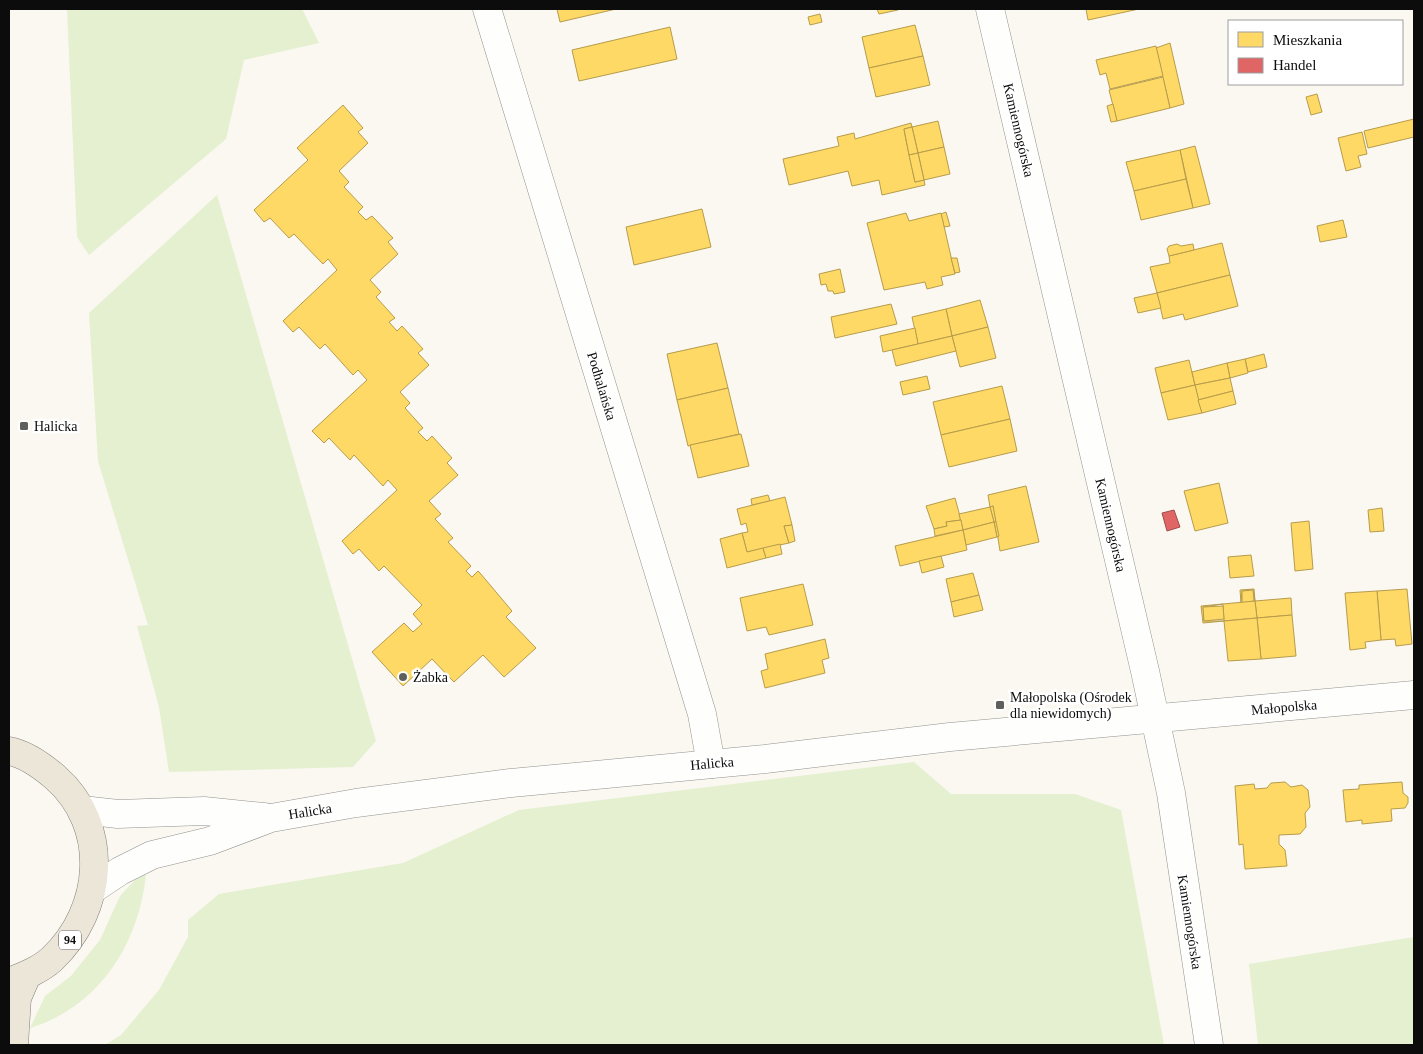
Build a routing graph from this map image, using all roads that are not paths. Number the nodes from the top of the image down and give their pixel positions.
1 (487, 9) edge
2 (990, 9) edge
3 (1414, 695) edge
4 (1155, 720) junction
5 (10, 746) edge
6 (710, 764) junction
7 (82, 810) junction
8 (271, 818) junction
9 (93, 889) junction
10 (18, 979) edge
11 (14, 1045) edge
12 (1209, 1045) edge

1 - 6 street, Podhalańska
2 - 4 street, Kamiennogórska
3 - 4 street, Małopolska
4 - 6 street, Halicka
4 - 12 street, Kamiennogórska
5 - 7 main road, 94
6 - 8 street, Halicka
7 - 8 street, Halicka
7 - 9 main road, 94
8 - 9 street, Halicka
9 - 10 main road, 94
10 - 11 main road, 94

